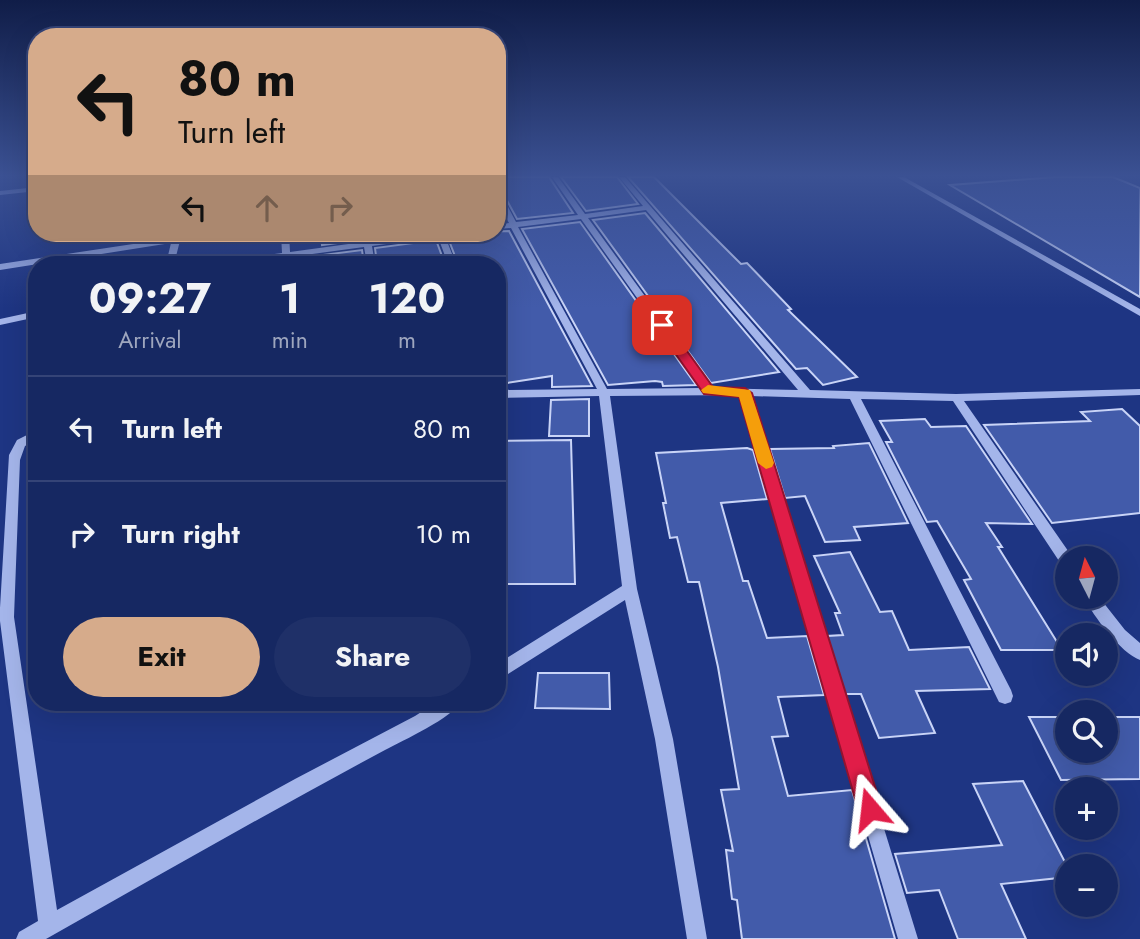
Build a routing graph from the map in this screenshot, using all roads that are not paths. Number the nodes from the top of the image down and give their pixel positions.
1 (510, 221) edge
2 (541, 221) edge
3 (586, 221) edge
4 (659, 221) edge
5 (977, 221) edge
6 (506, 225) edge
7 (512, 225) junction
8 (143, 242) edge
9 (375, 242) edge
10 (367, 243) junction
11 (63, 256) edge
12 (305, 256) edge
13 (369, 256) edge
14 (28, 262) edge
15 (0, 267) edge
16 (1140, 313) edge
17 (28, 316) edge
18 (0, 321) edge
19 (709, 391) junction
20 (1140, 392) edge
21 (604, 393) junction
22 (745, 393) junction
23 (806, 393) junction
24 (506, 394) edge
25 (854, 396) junction
26 (956, 398) junction
27 (28, 437) edge
28 (1056, 546) edge
29 (630, 589) junction
30 (1100, 609) edge
31 (1140, 653) edge
32 (506, 667) edge
33 (1004, 696) dead end
34 (438, 711) edge
35 (49, 926) junction
36 (26, 939) edge
37 (697, 939) edge
38 (908, 939) edge

1 - 7 street
2 - 7 street
3 - 19 street
4 - 23 street
5 - 16 street
6 - 7 street
7 - 21 street
8 - 11 street
9 - 10 street
10 - 12 street
10 - 13 street
14 - 15 street
17 - 18 street
19 - 21 street
19 - 22 street
20 - 26 street
21 - 24 street
21 - 29 street
22 - 23 street
22 - 38 street
23 - 25 street
25 - 26 street
25 - 33 street
26 - 28 street
27 - 35 street
29 - 32 street
29 - 37 street
30 - 31 street
34 - 35 street
35 - 36 street

